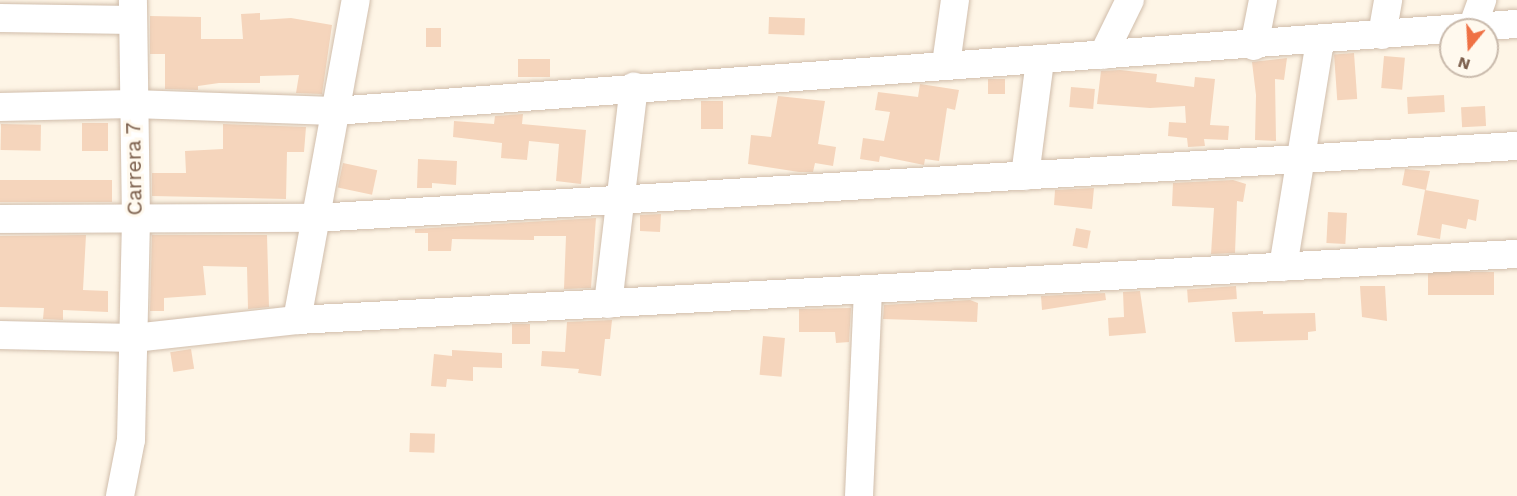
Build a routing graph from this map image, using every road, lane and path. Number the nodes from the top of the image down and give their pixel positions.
1 (356, 0) edge
2 (955, 0) edge
3 (1130, 0) edge
4 (1263, 0) edge
5 (1388, 0) edge
6 (1482, 0) edge
7 (133, 10) edge
8 (0, 18) edge
9 (1476, 18) edge
10 (1517, 24) edge
11 (1499, 26) edge
12 (1439, 31) edge
13 (1382, 35) junction
14 (1320, 40) junction
15 (1254, 46) junction
16 (1103, 56) junction
17 (1040, 60) junction
18 (945, 64) junction
19 (634, 87) junction
20 (133, 104) junction
21 (0, 106) edge
22 (334, 111) junction
23 (1517, 146) edge
24 (1303, 159) junction
25 (1025, 176) junction
26 (621, 200) junction
27 (315, 218) junction
28 (0, 219) edge
29 (135, 221) junction
30 (1517, 254) edge
31 (1283, 267) junction
32 (868, 289) junction
33 (608, 304) junction
34 (297, 320) junction
35 (0, 335) edge
36 (134, 338) junction
37 (120, 496) edge
38 (859, 496) edge

1 - 22 street
2 - 18 street
3 - 16 street
4 - 15 street
5 - 13 street
6 - 9 street
7 - 8 street
7 - 20 street, Carrera 7
10 - 11 street
12 - 13 street
13 - 14 street
14 - 15 street
14 - 24 street
15 - 16 street
16 - 17 street
17 - 18 street
17 - 25 street
18 - 19 street
19 - 22 street
19 - 26 street
20 - 21 street
20 - 22 street
20 - 29 street, Carrera 7
22 - 27 street
23 - 24 street
24 - 25 street
24 - 31 street
25 - 26 street
26 - 27 street
26 - 33 street
27 - 29 street
27 - 34 street
28 - 29 street
29 - 36 street, Carrera 7
30 - 31 street
31 - 32 street
32 - 33 street
32 - 38 street
33 - 34 street
34 - 36 street
35 - 36 street
36 - 37 street, Carrera 7

